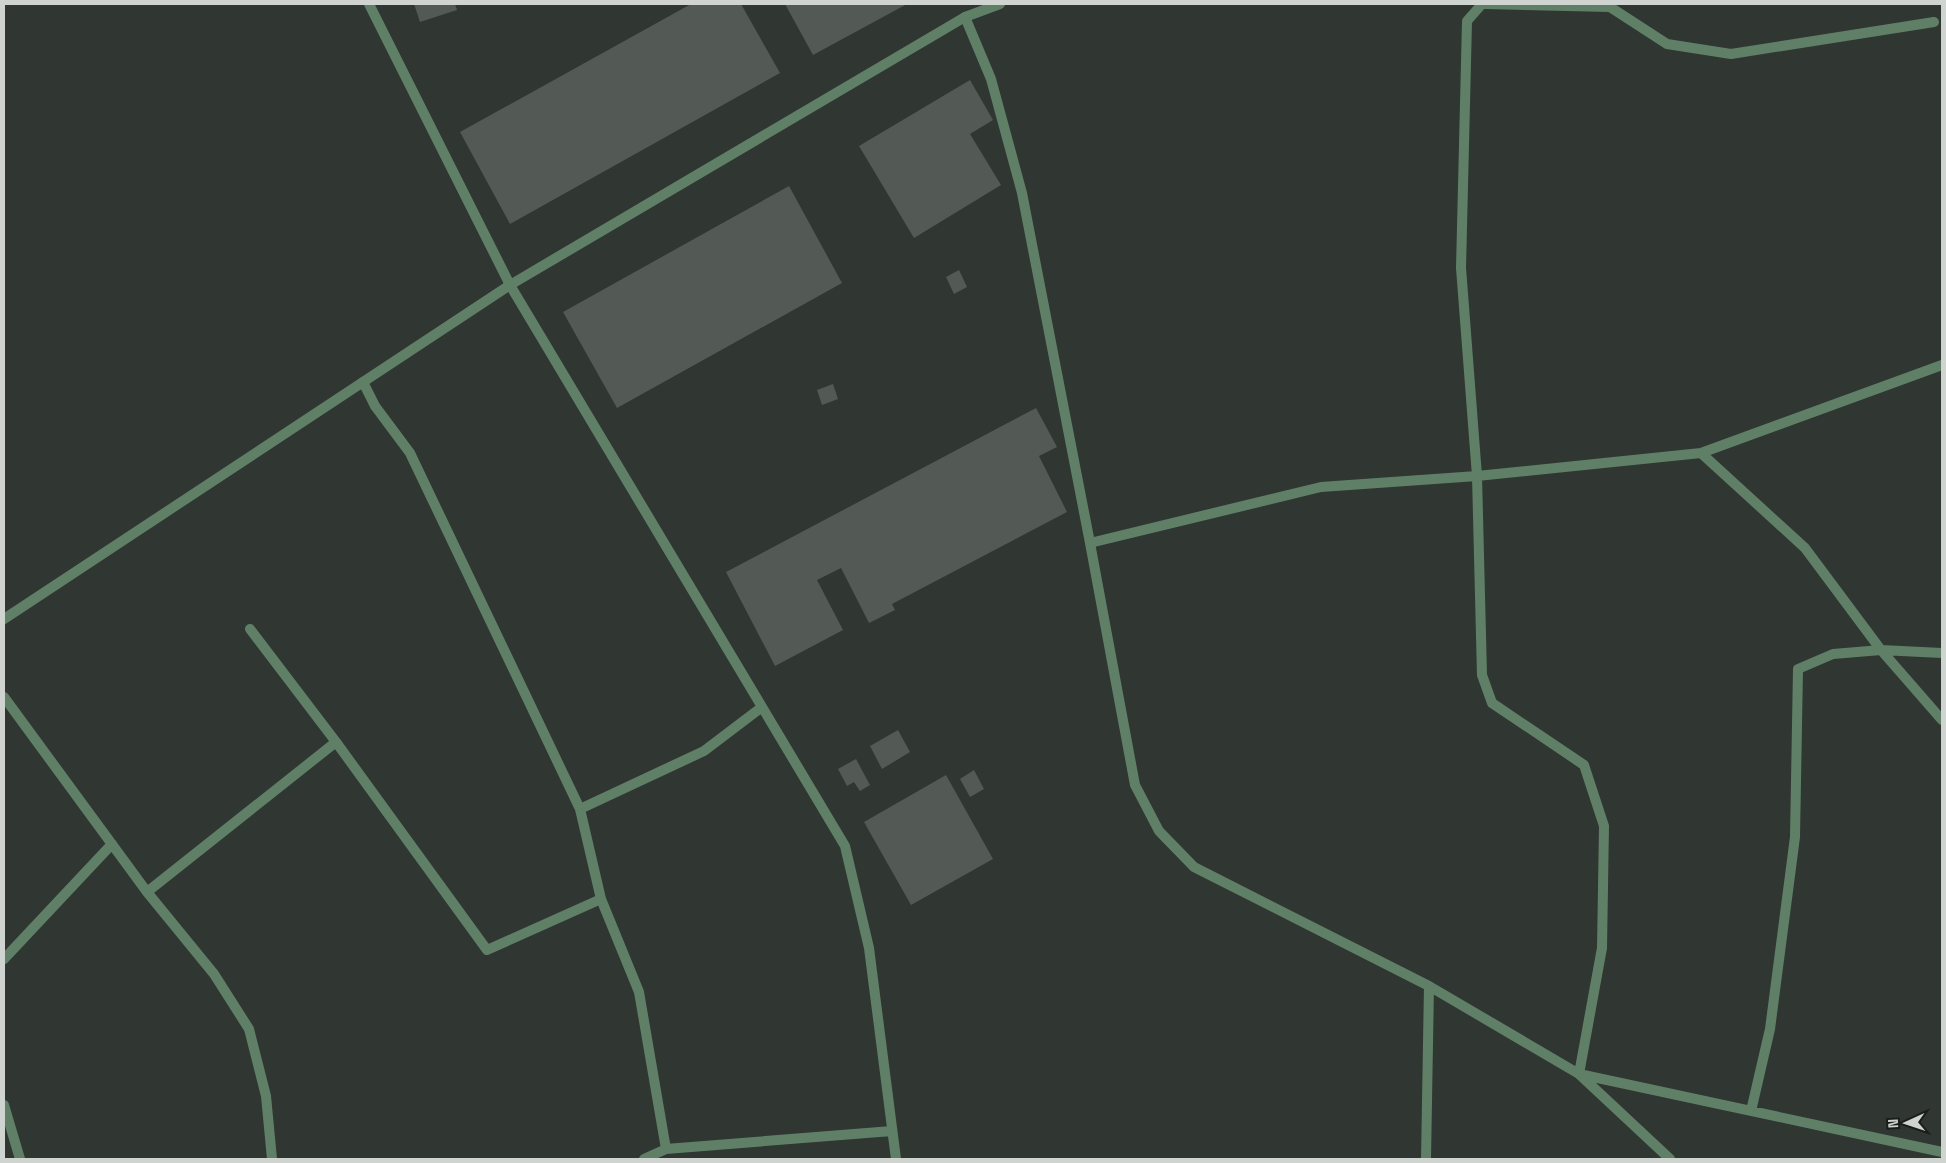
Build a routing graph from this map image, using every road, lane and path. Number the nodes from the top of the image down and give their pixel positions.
1 (369, 4) edge
2 (1000, 4) edge
3 (1482, 4) edge
4 (1486, 4) edge
5 (987, 6) edge
6 (965, 17) junction
7 (1934, 22) dead end
8 (510, 285) junction
9 (1942, 365) edge
10 (362, 382) junction
11 (1701, 453) junction
12 (1477, 476) junction
13 (1090, 543) junction
14 (4, 619) edge
15 (250, 629) dead end
16 (1881, 650) junction
17 (1942, 653) edge
18 (4, 697) edge
19 (762, 707) junction
20 (1942, 720) edge
21 (336, 742) junction
22 (580, 809) junction
23 (112, 844) junction
24 (147, 892) junction
25 (601, 899) junction
26 (4, 959) edge
27 (1429, 986) junction
28 (1579, 1074) junction
29 (4, 1105) edge
30 (1751, 1111) junction
31 (892, 1131) junction
32 (666, 1149) junction
33 (1942, 1152) edge
34 (20, 1159) edge
35 (272, 1159) edge
36 (644, 1159) edge
37 (896, 1159) edge
38 (1426, 1159) edge
39 (1670, 1159) edge

1 - 8 street
2 - 5 street
3 - 12 street
4 - 7 street
5 - 6 street
6 - 8 street
6 - 13 street
8 - 10 street
8 - 19 street
9 - 11 street
10 - 14 street
10 - 22 street
11 - 12 street
11 - 16 street
12 - 13 street
12 - 28 street
13 - 27 street
15 - 21 street
16 - 17 street
16 - 20 street
16 - 30 street
18 - 23 street
19 - 22 street
19 - 31 street
21 - 24 street
21 - 25 street
22 - 25 street
23 - 24 street
23 - 26 street
24 - 35 street
25 - 32 street
27 - 28 street
27 - 38 street
28 - 30 street
28 - 39 street
29 - 34 street
30 - 33 street
31 - 32 street
31 - 37 street
32 - 36 street

